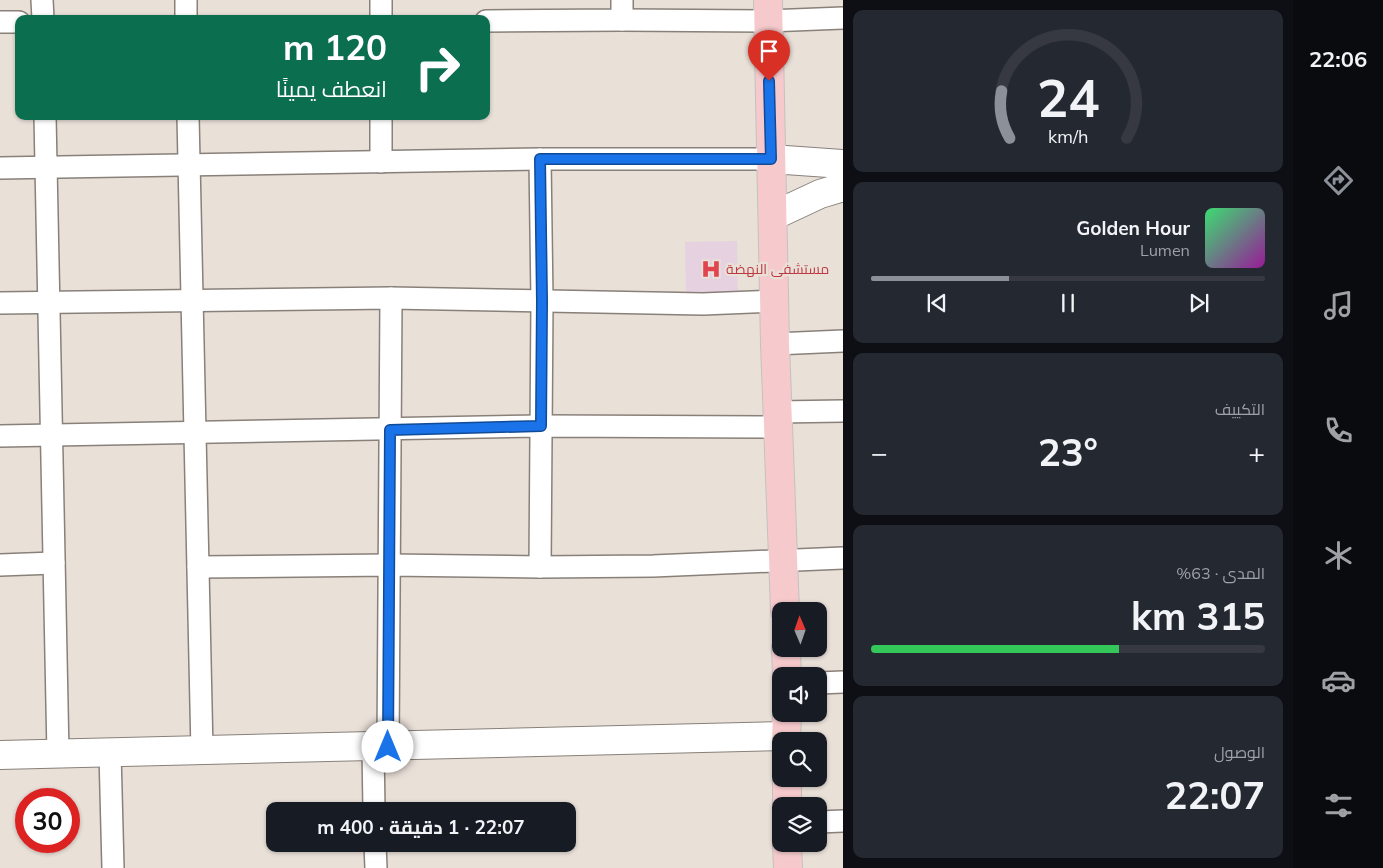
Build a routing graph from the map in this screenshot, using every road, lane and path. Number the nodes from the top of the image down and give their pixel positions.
1 (42, 0) edge
2 (186, 0) edge
3 (381, 0) edge
4 (622, 10) edge
5 (768, 10) edge
6 (43, 15) edge
7 (186, 15) edge
8 (381, 15) edge
9 (843, 18) edge
10 (490, 21) edge
11 (0, 22) edge
12 (15, 22) edge
13 (45, 120) edge
14 (188, 120) edge
15 (381, 120) edge
16 (540, 159) junction
17 (771, 159) junction
18 (381, 162) junction
19 (843, 164) edge
20 (190, 165) junction
21 (46, 167) junction
22 (0, 168) edge
23 (843, 187) edge
24 (773, 216) junction
25 (391, 298) junction
26 (192, 301) junction
27 (542, 301) junction
28 (774, 301) junction
29 (0, 303) edge
30 (49, 303) junction
31 (843, 342) edge
32 (775, 344) junction
33 (843, 411) edge
34 (779, 420) junction
35 (541, 426) junction
36 (390, 430) junction
37 (195, 432) junction
38 (52, 435) junction
39 (0, 436) edge
40 (843, 558) edge
41 (784, 560) junction
42 (54, 563) junction
43 (0, 565) edge
44 (389, 565) junction
45 (198, 566) junction
46 (540, 567) junction
47 (785, 602) edge
48 (843, 682) edge
49 (827, 683) edge
50 (786, 730) edge
51 (380, 747) junction
52 (202, 751) junction
53 (110, 753) junction
54 (58, 754) junction
55 (0, 755) edge
56 (375, 802) edge
57 (843, 821) edge
58 (827, 822) edge
59 (375, 852) edge
60 (787, 852) edge
61 (114, 868) edge
62 (376, 868) edge
63 (788, 868) edge

1 - 6 street
2 - 7 street
3 - 8 street
4 - 5 street
4 - 10 street
5 - 9 street
5 - 17 highway
11 - 12 street
13 - 21 street
14 - 20 street
15 - 18 street
16 - 17 street
16 - 18 street
16 - 27 street
17 - 19 street
17 - 24 highway
18 - 20 street
20 - 21 street
20 - 26 street
21 - 22 street
21 - 30 street
23 - 24 street
24 - 28 highway
25 - 26 street
25 - 27 street
25 - 36 street
26 - 30 street
26 - 37 street
27 - 28 street
27 - 35 street
28 - 32 highway
29 - 30 street
30 - 38 street
31 - 32 street
32 - 34 highway
33 - 34 street
34 - 35 street
34 - 41 highway
35 - 36 street
35 - 46 street
36 - 37 street
36 - 44 street
37 - 38 street
37 - 45 street
38 - 39 street
38 - 42 street
40 - 41 street
41 - 46 street
41 - 47 highway
42 - 43 street
42 - 54 street
44 - 45 street
44 - 46 street
44 - 51 street
45 - 52 street
48 - 49 street
50 - 51 street
51 - 52 street
51 - 56 street
52 - 53 street
53 - 54 street
53 - 61 street
54 - 55 street
57 - 58 street
59 - 62 street
60 - 63 highway

